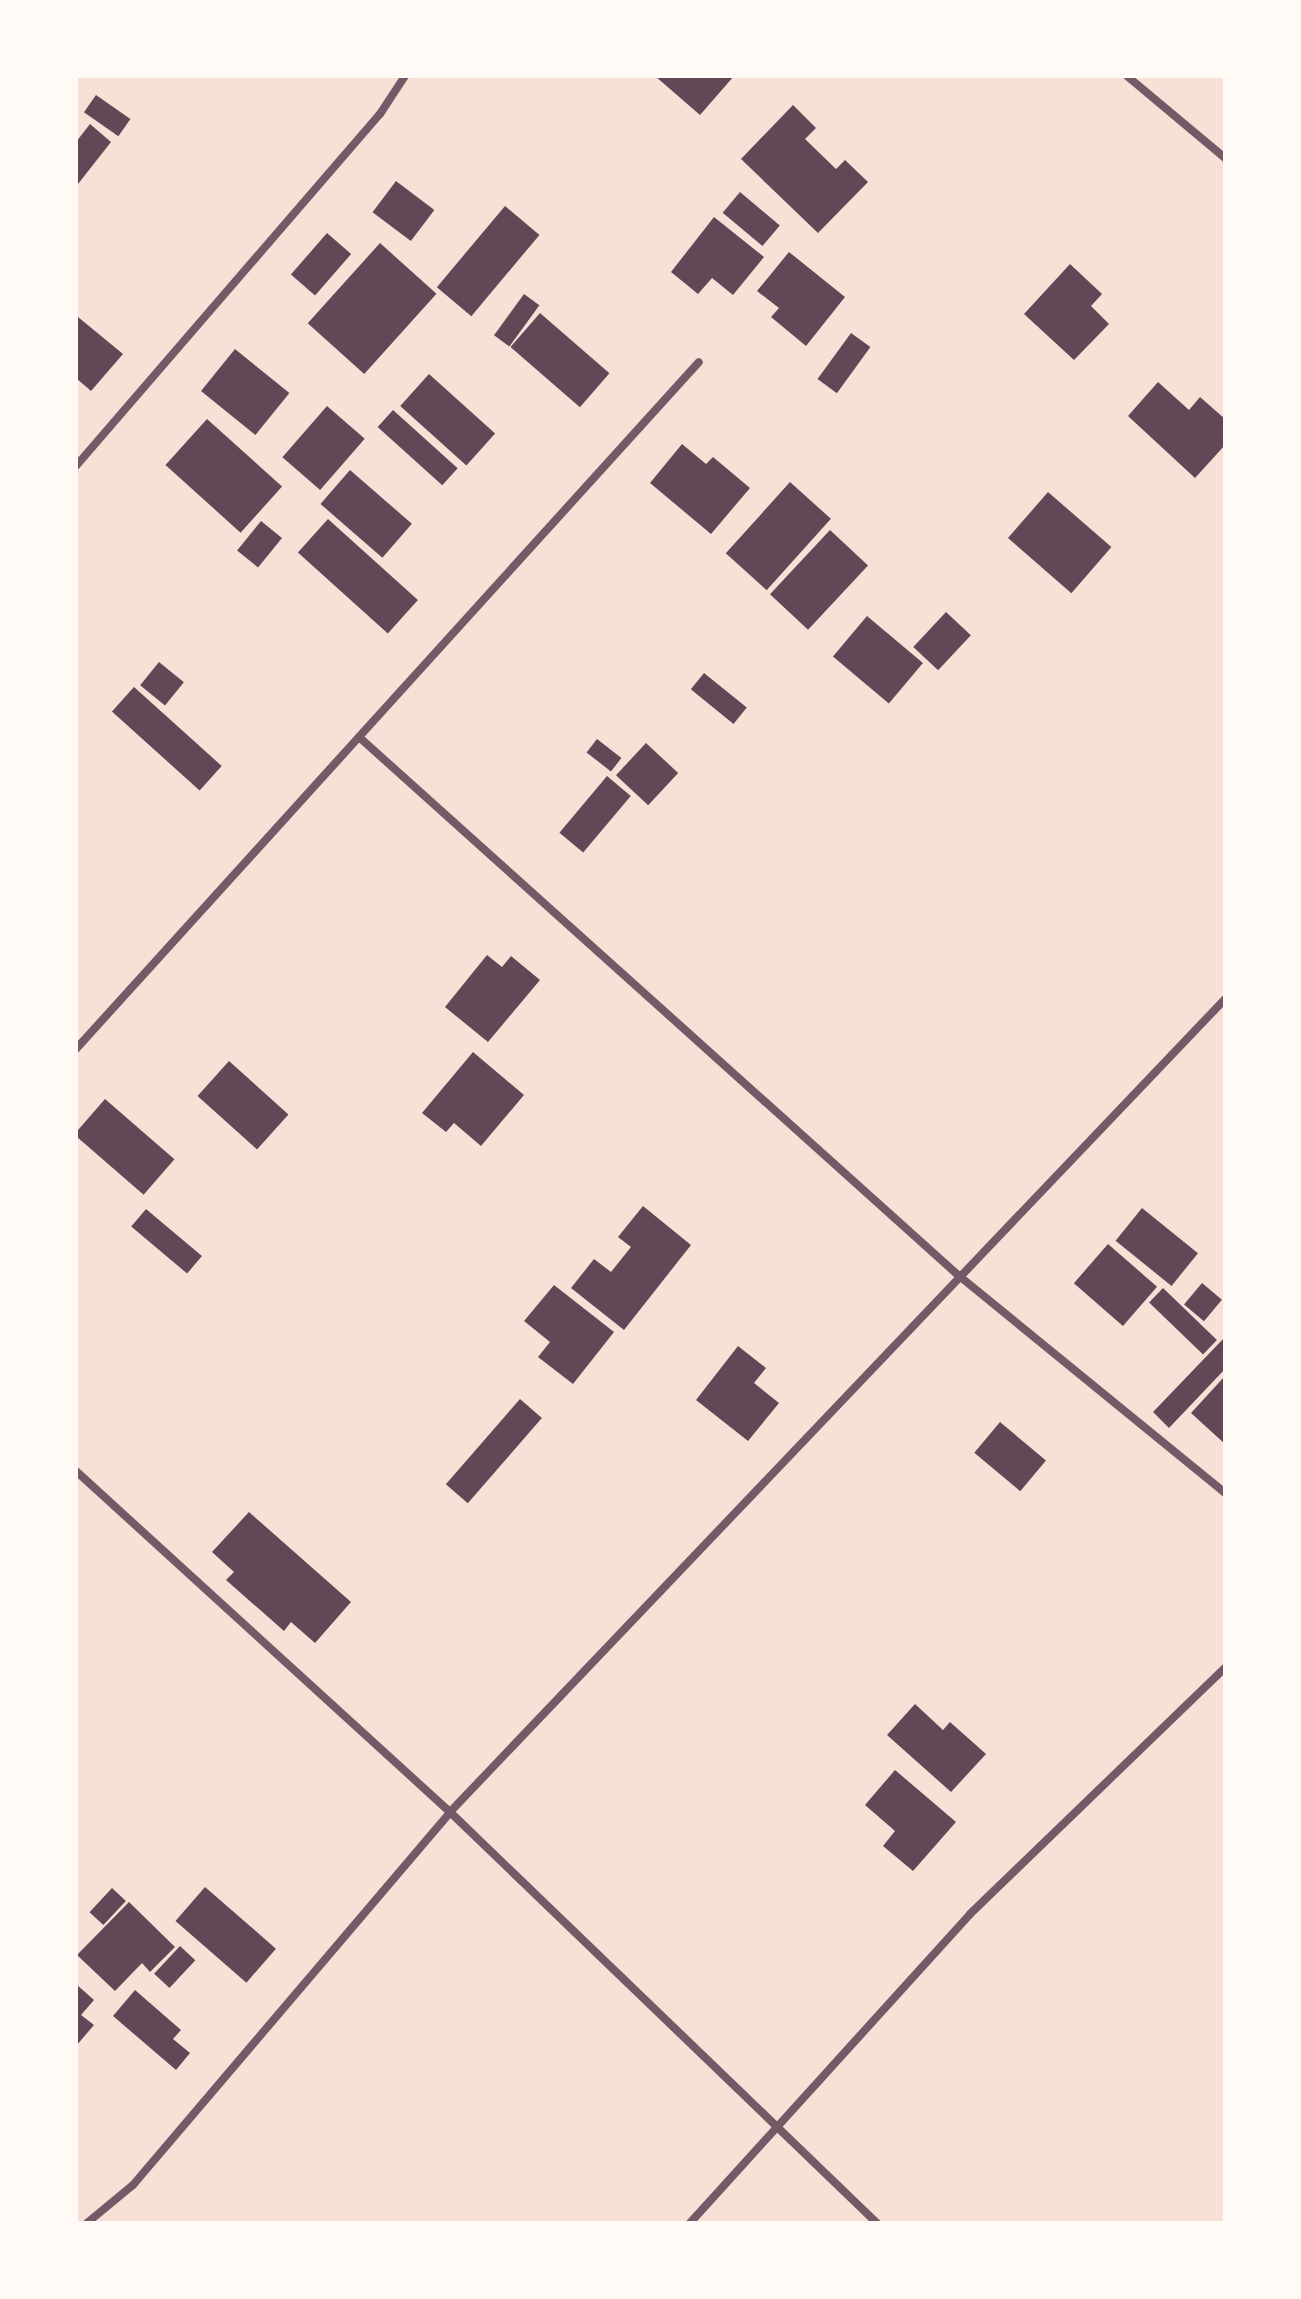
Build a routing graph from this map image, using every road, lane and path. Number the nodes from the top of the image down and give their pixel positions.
1 (405, 76) edge
2 (1127, 76) edge
3 (1225, 158) edge
4 (699, 362) dead end
5 (76, 466) edge
6 (359, 737) junction
7 (1225, 999) edge
8 (76, 1049) edge
9 (958, 1275) junction
10 (76, 1471) edge
11 (1225, 1493) edge
12 (1225, 1668) edge
13 (450, 1812) junction
14 (774, 2126) junction
15 (87, 2223) edge
16 (690, 2223) edge
17 (877, 2223) edge

1 - 5 street
2 - 3 street
4 - 6 street
6 - 8 street
6 - 9 street
7 - 9 street
9 - 11 street
9 - 13 street
10 - 13 street
12 - 14 street
13 - 14 street
13 - 15 street
14 - 16 street
14 - 17 street

